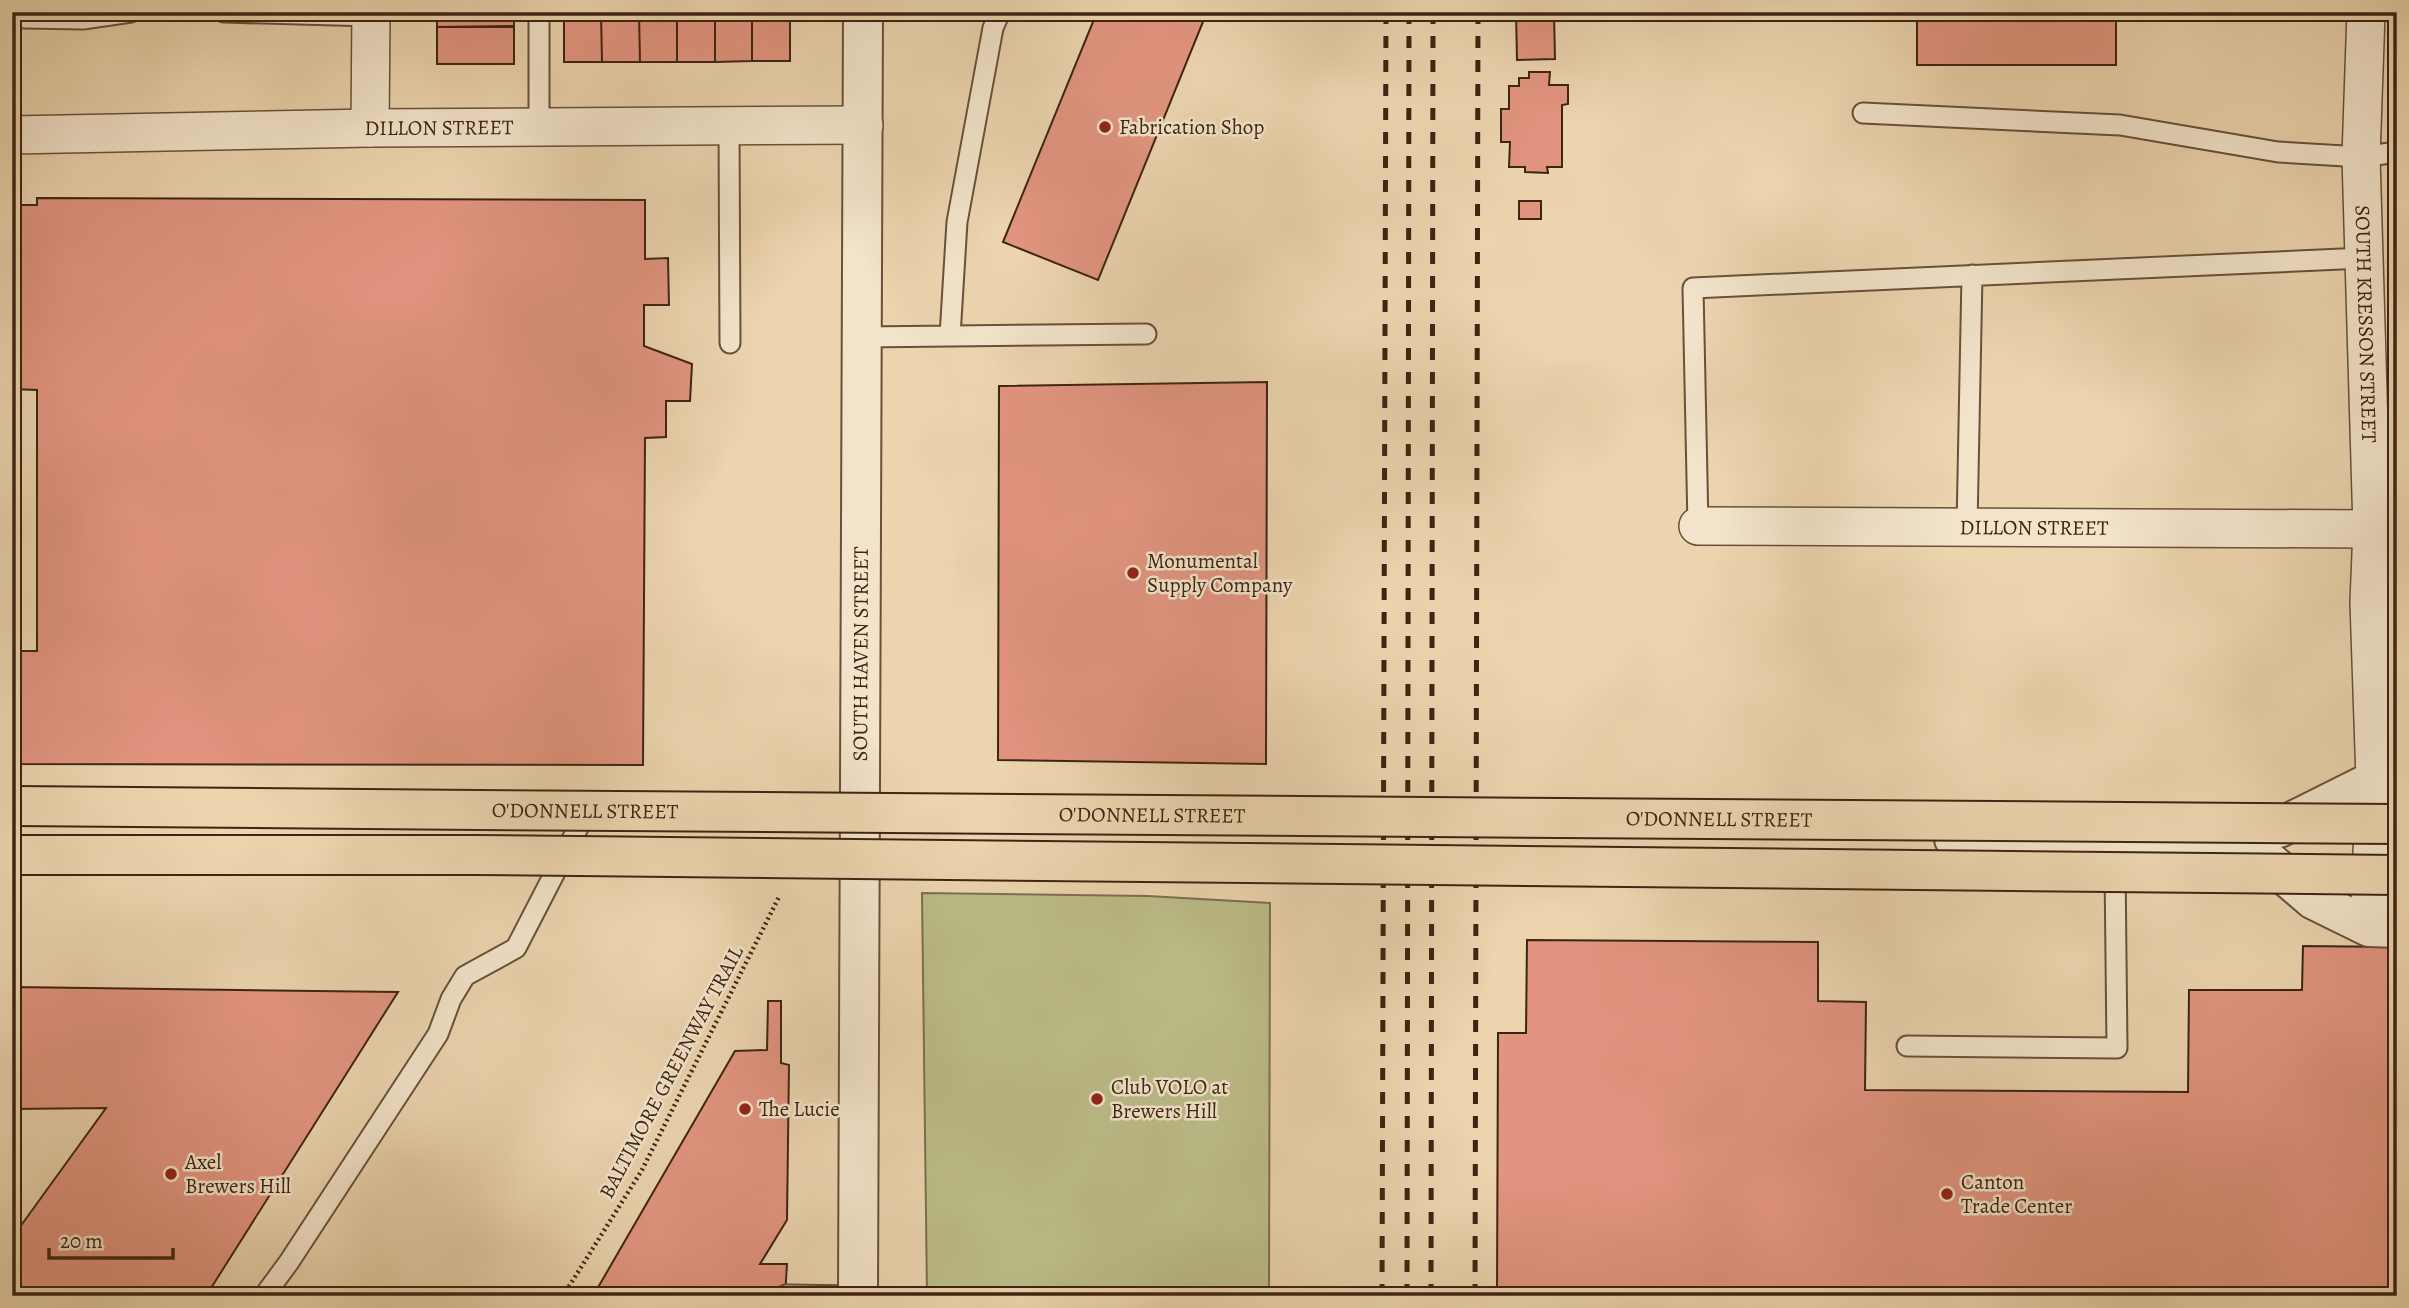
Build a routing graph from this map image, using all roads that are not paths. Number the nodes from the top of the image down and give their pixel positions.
1 (131, 12) edge
2 (223, 12) edge
3 (538, 12) edge
4 (863, 12) edge
5 (1000, 12) edge
6 (2365, 12) edge
7 (370, 14) edge
8 (20, 20) edge
9 (1863, 113) dead end
10 (729, 125) junction
11 (864, 125) junction
12 (540, 127) junction
13 (370, 128) junction
14 (12, 135) edge
15 (2397, 152) edge
16 (2361, 157) junction
17 (2364, 258) junction
18 (1972, 275) junction
19 (1146, 334) dead end
20 (862, 337) junction
21 (950, 337) junction
22 (730, 343) dead end
23 (2384, 523) edge
24 (1698, 526) joint
25 (1967, 527) junction
26 (2386, 780) edge
27 (12, 806) edge
28 (860, 819) junction
29 (2397, 824) edge
30 (2115, 843) junction
31 (2217, 846) junction
32 (12, 855) edge
33 (2397, 875) edge
34 (2383, 928) edge
35 (1907, 1046) dead end
36 (786, 1295) edge
37 (264, 1296) edge
38 (858, 1296) edge

1 - 8 lane
2 - 7 lane
3 - 12 lane
4 - 11 street, SOUTH HAVEN STREET
5 - 21 lane
6 - 16 street, SOUTH KRESSON STREET
7 - 13 street
9 - 16 lane
10 - 11 street, DILLON STREET
10 - 12 street, DILLON STREET
10 - 22 lane
11 - 20 street, SOUTH HAVEN STREET
12 - 13 street, DILLON STREET
13 - 14 street, DILLON STREET
15 - 16 lane
16 - 17 street, SOUTH KRESSON STREET
17 - 18 lane
17 - 23 street, SOUTH KRESSON STREET
18 - 24 lane
18 - 25 lane
19 - 21 lane
20 - 21 lane
20 - 28 street, SOUTH HAVEN STREET
23 - 25 street, DILLON STREET
23 - 26 street, SOUTH KRESSON STREET
24 - 25 street, DILLON STREET
26 - 31 street, O'DONNELL STREET
26 - 34 street, SOUTH KRESSON STREET
27 - 29 main road, O'DONNELL STREET, bridge
28 - 30 street, O'DONNELL STREET
28 - 37 lane
28 - 38 street, SOUTH HAVEN STREET
30 - 31 street, O'DONNELL STREET
30 - 35 lane
31 - 34 street, O'DONNELL STREET
32 - 33 main road, bridge
36 - 38 lane

